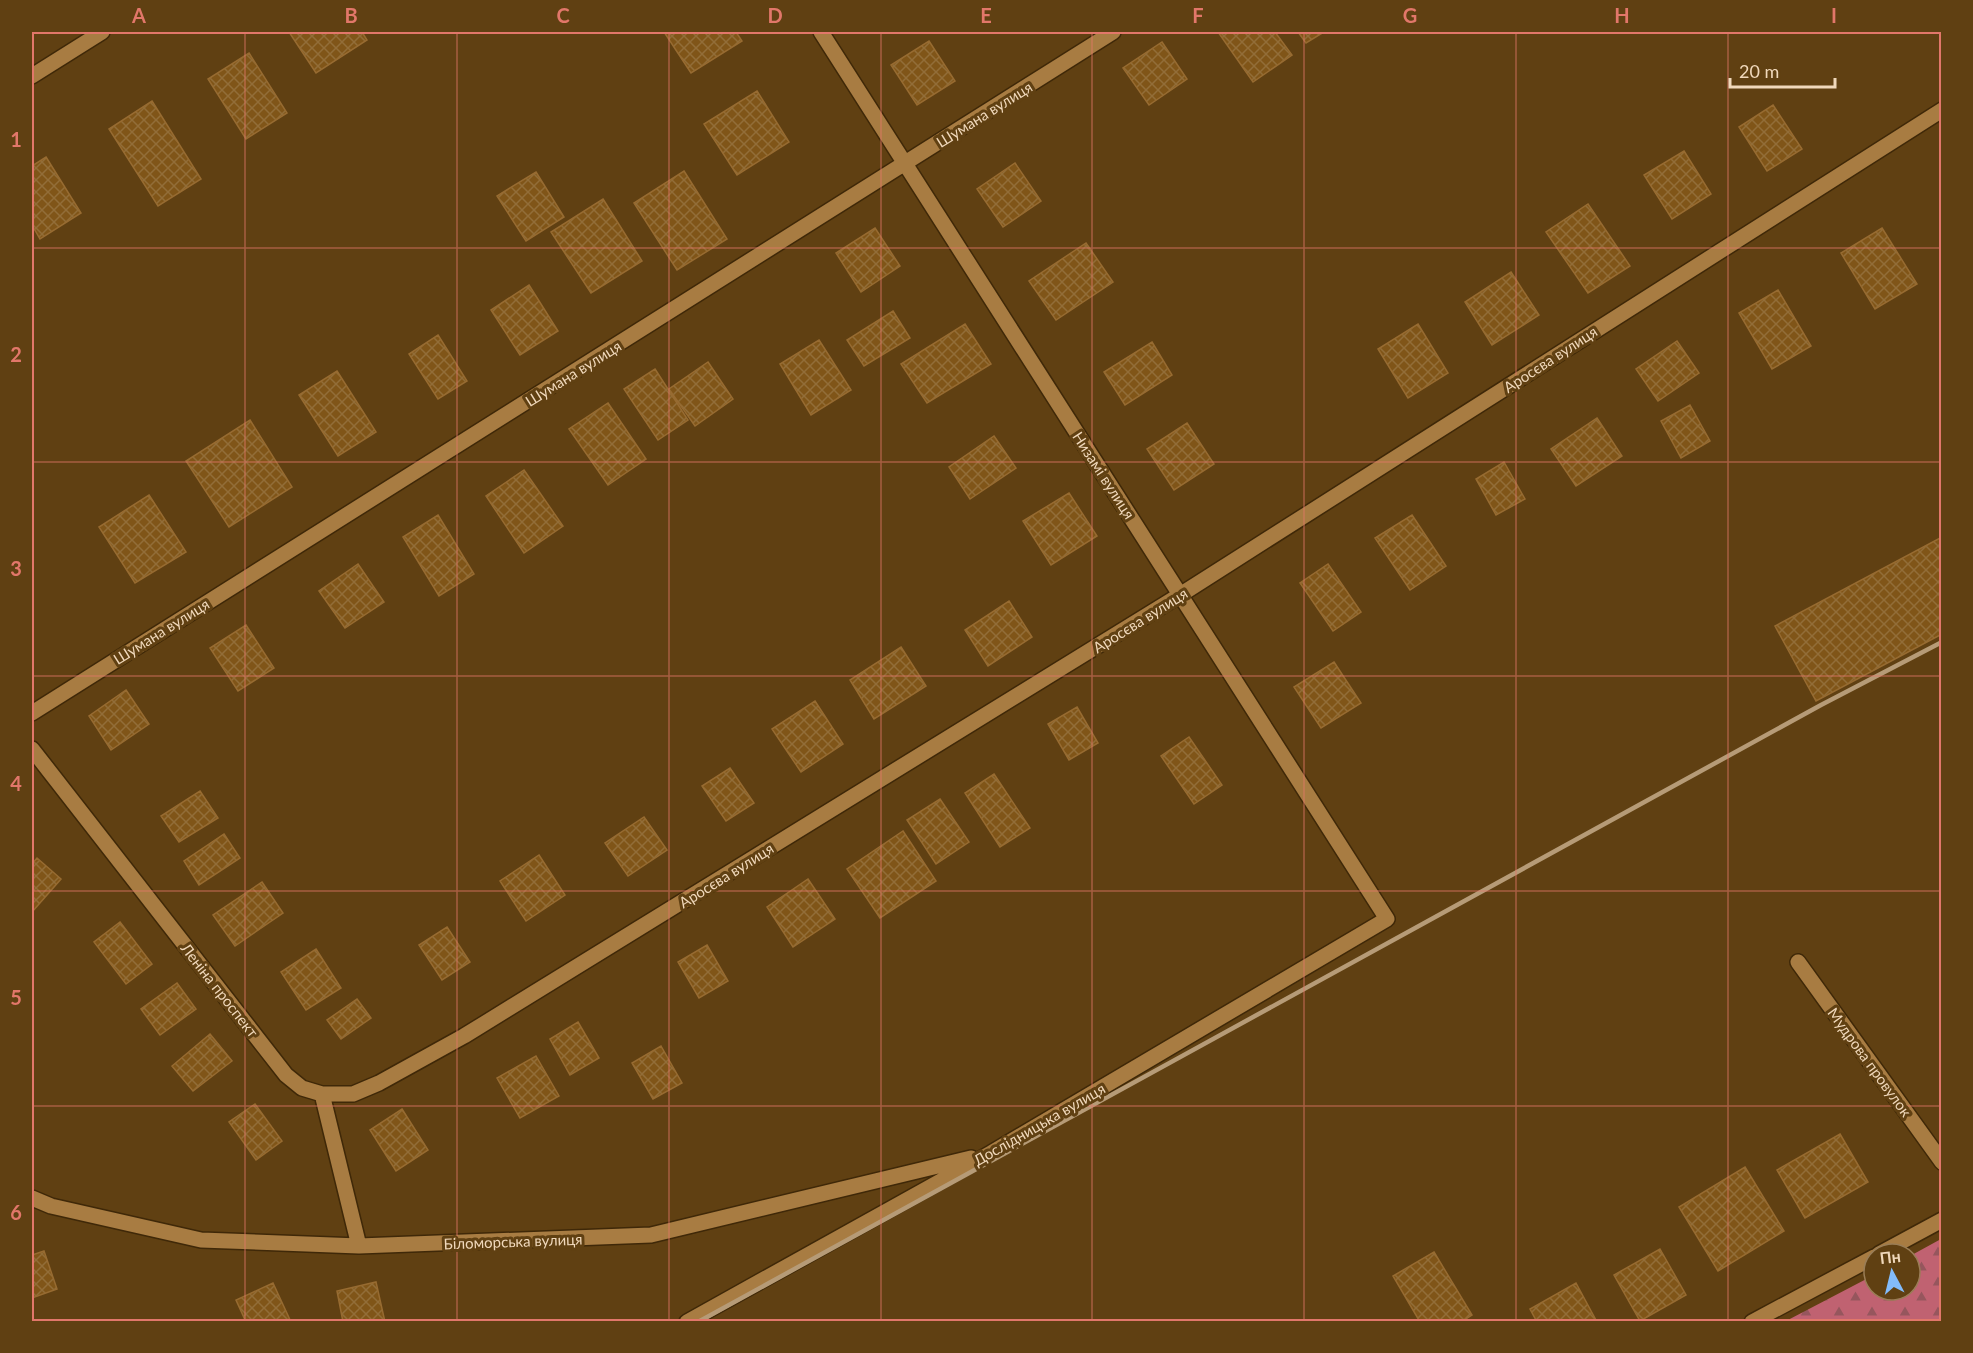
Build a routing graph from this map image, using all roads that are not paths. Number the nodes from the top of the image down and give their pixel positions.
1 (102, 32) edge
2 (821, 32) edge
3 (1113, 32) edge
4 (32, 76) edge
5 (1941, 110) edge
6 (905, 164) junction
7 (1180, 596) junction
8 (32, 713) edge
9 (32, 749) edge
10 (1386, 919) joint
11 (1798, 962) dead end
12 (322, 1094) junction
13 (991, 1153) junction
14 (1941, 1162) edge
15 (32, 1198) edge
16 (1941, 1221) edge
17 (1902, 1242) edge
18 (359, 1246) junction
19 (1862, 1263) edge
20 (687, 1322) edge
21 (1752, 1322) edge

1 - 4 street
2 - 6 street, Низамі вулиця
3 - 6 street, Шумана вулиця
5 - 7 street, Аросєва вулиця
6 - 7 street, Низамі вулиця
6 - 8 street, Шумана вулиця
7 - 10 street, Низамі вулиця
7 - 12 street, Аросєва вулиця
9 - 12 street, Леніна проспект
10 - 13 street, Дослідницька вулиця
11 - 14 street, Мудрова провулок
12 - 18 street
13 - 18 street, Біломорська вулиця
13 - 20 street, Дослідницька вулиця
15 - 18 street, Біломорська вулиця
16 - 17 street
19 - 21 street

